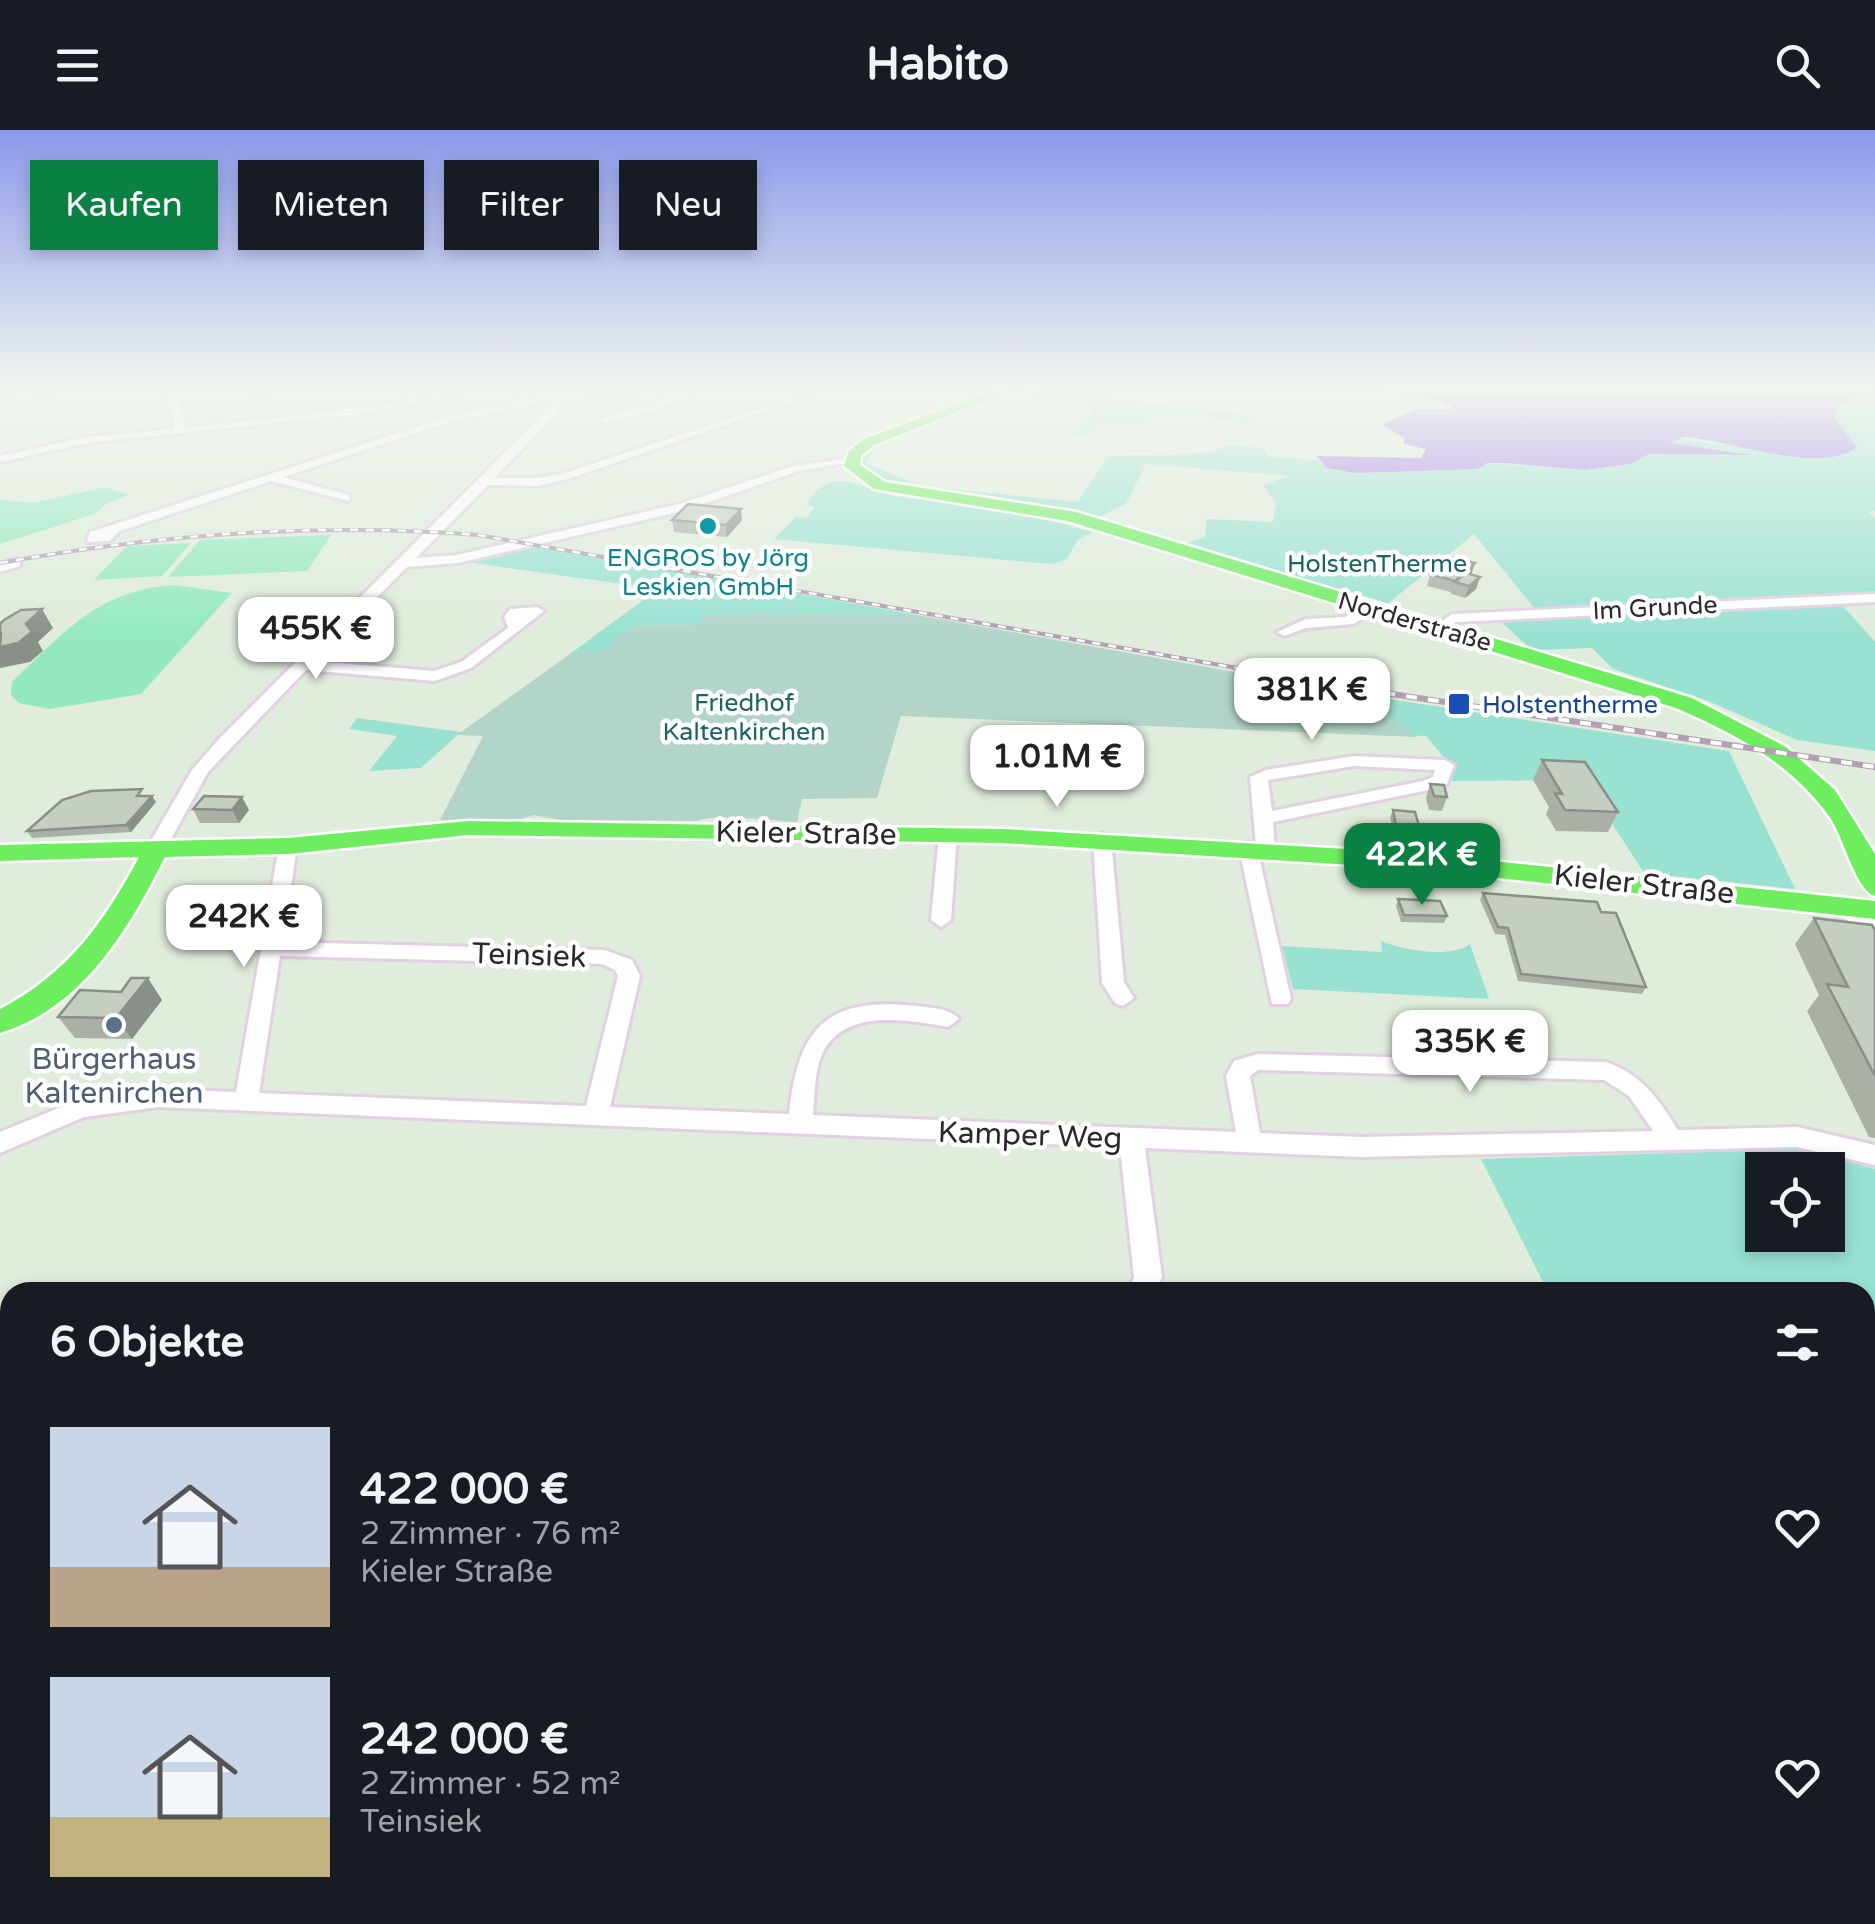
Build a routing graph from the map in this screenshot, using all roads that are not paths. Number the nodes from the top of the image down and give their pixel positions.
1 (294, 471) edge
2 (494, 471) edge
3 (585, 471) edge
4 (796, 471) edge
5 (860, 471) edge
6 (272, 478) junction
7 (484, 481) junction
8 (344, 498) dead end
9 (115, 530) dead end
10 (15, 563) dead end
11 (400, 566) junction
12 (0, 568) edge
13 (1875, 598) edge
14 (1370, 608) junction
15 (1439, 628) junction
16 (516, 629) dead end
17 (1284, 632) dead end
18 (301, 665) junction
19 (1264, 818) junction
20 (948, 835) junction
21 (1102, 840) junction
22 (288, 846) junction
23 (1257, 849) junction
24 (155, 852) junction
25 (0, 854) edge
26 (1872, 863) edge
27 (1875, 888) edge
28 (1824, 904) junction
29 (1875, 910) edge
30 (941, 920) dead end
31 (1875, 925) edge
32 (274, 949) junction
33 (1123, 998) dead end
34 (1280, 999) dead end
35 (948, 1019) dead end
36 (0, 1022) edge
37 (184, 1101) junction
38 (246, 1101) junction
39 (595, 1118) junction
40 (46, 1124) junction
41 (800, 1126) junction
42 (1132, 1138) junction
43 (1673, 1142) junction
44 (0, 1144) edge
45 (1250, 1144) junction
46 (1875, 1156) edge
47 (1146, 1282) edge

1 - 6 street
2 - 7 street
3 - 7 street
4 - 11 street
5 - 14 main road, Norderstraße
6 - 8 street
6 - 9 street
7 - 11 street
10 - 12 street
11 - 18 street
13 - 15 street, Im Grunde
14 - 15 main road, Norderstraße
14 - 17 street
15 - 26 main road, Norderstraße
16 - 18 street
18 - 24 street
19 - 19 street
19 - 23 street
20 - 21 main road, Kieler Straße
20 - 22 main road, Kieler Straße
20 - 30 street
21 - 23 main road, Kieler Straße
21 - 33 street
22 - 24 main road, Kieler Straße
22 - 32 street
23 - 28 main road, Kieler Straße
23 - 34 street
24 - 25 main road, Kieler Straße
24 - 36 main road
26 - 27 main road, Norderstraße
28 - 29 main road, Kieler Straße
28 - 31 street
32 - 38 street
32 - 39 street, Teinsiek
35 - 41 street
37 - 38 street, Kamper Weg
37 - 40 street, Kamper Weg
37 - 40 street, Kamper Weg
38 - 39 street, Kamper Weg
39 - 41 street, Kamper Weg
40 - 44 street, Kamper Weg
41 - 42 street, Kamper Weg
42 - 45 street, Kamper Weg
42 - 47 street
43 - 45 street, Kamper Weg
43 - 45 street
43 - 46 street, Kamper Weg

